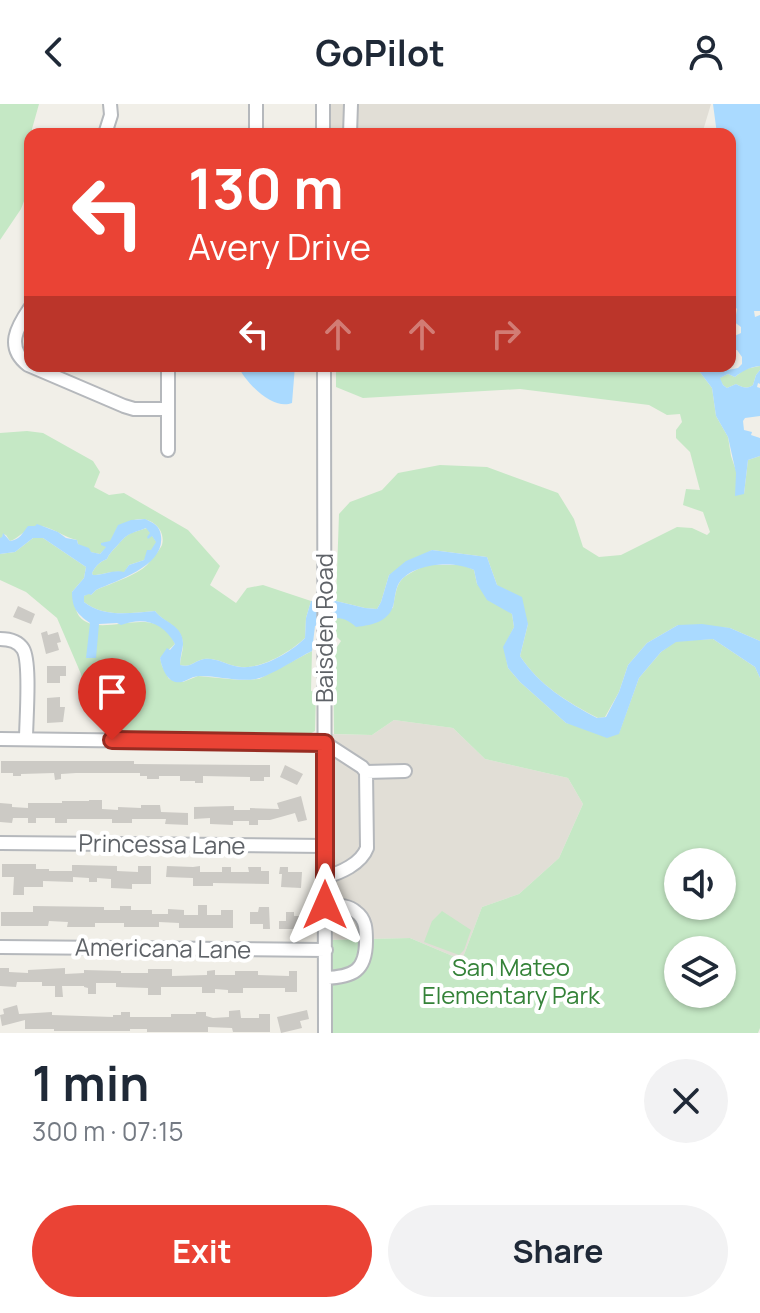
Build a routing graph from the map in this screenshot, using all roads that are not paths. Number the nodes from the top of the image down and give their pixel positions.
1 (110, 104) edge
2 (256, 104) edge
3 (323, 104) edge
4 (351, 104) edge
5 (107, 128) edge
6 (256, 128) edge
7 (323, 128) edge
8 (350, 128) edge
9 (24, 316) edge
10 (24, 363) edge
11 (44, 372) edge
12 (168, 372) edge
13 (324, 372) edge
14 (168, 409) junction
15 (168, 450) dead end
16 (0, 639) edge
17 (0, 739) edge
18 (26, 739) junction
19 (325, 743) junction
20 (405, 771) dead end
21 (366, 772) junction
22 (0, 843) edge
23 (325, 846) junction
24 (325, 877) junction
25 (325, 905) junction
26 (0, 947) edge
27 (326, 950) junction
28 (325, 978) junction
29 (325, 1033) edge

1 - 5 street
2 - 6 street
3 - 7 street
4 - 8 street
9 - 10 street
11 - 14 street
12 - 14 street
13 - 19 street, Baisden Road
14 - 15 street
16 - 18 street
17 - 18 street
18 - 19 street
19 - 21 street
19 - 23 street, Baisden Road
20 - 21 street
21 - 24 street
22 - 23 street, Princessa Lane
23 - 24 street, Baisden Road
24 - 25 street, Baisden Road
25 - 27 street, Baisden Road
25 - 28 street
26 - 27 street, Americana Lane
27 - 28 street, Baisden Road
28 - 29 street, Baisden Road

